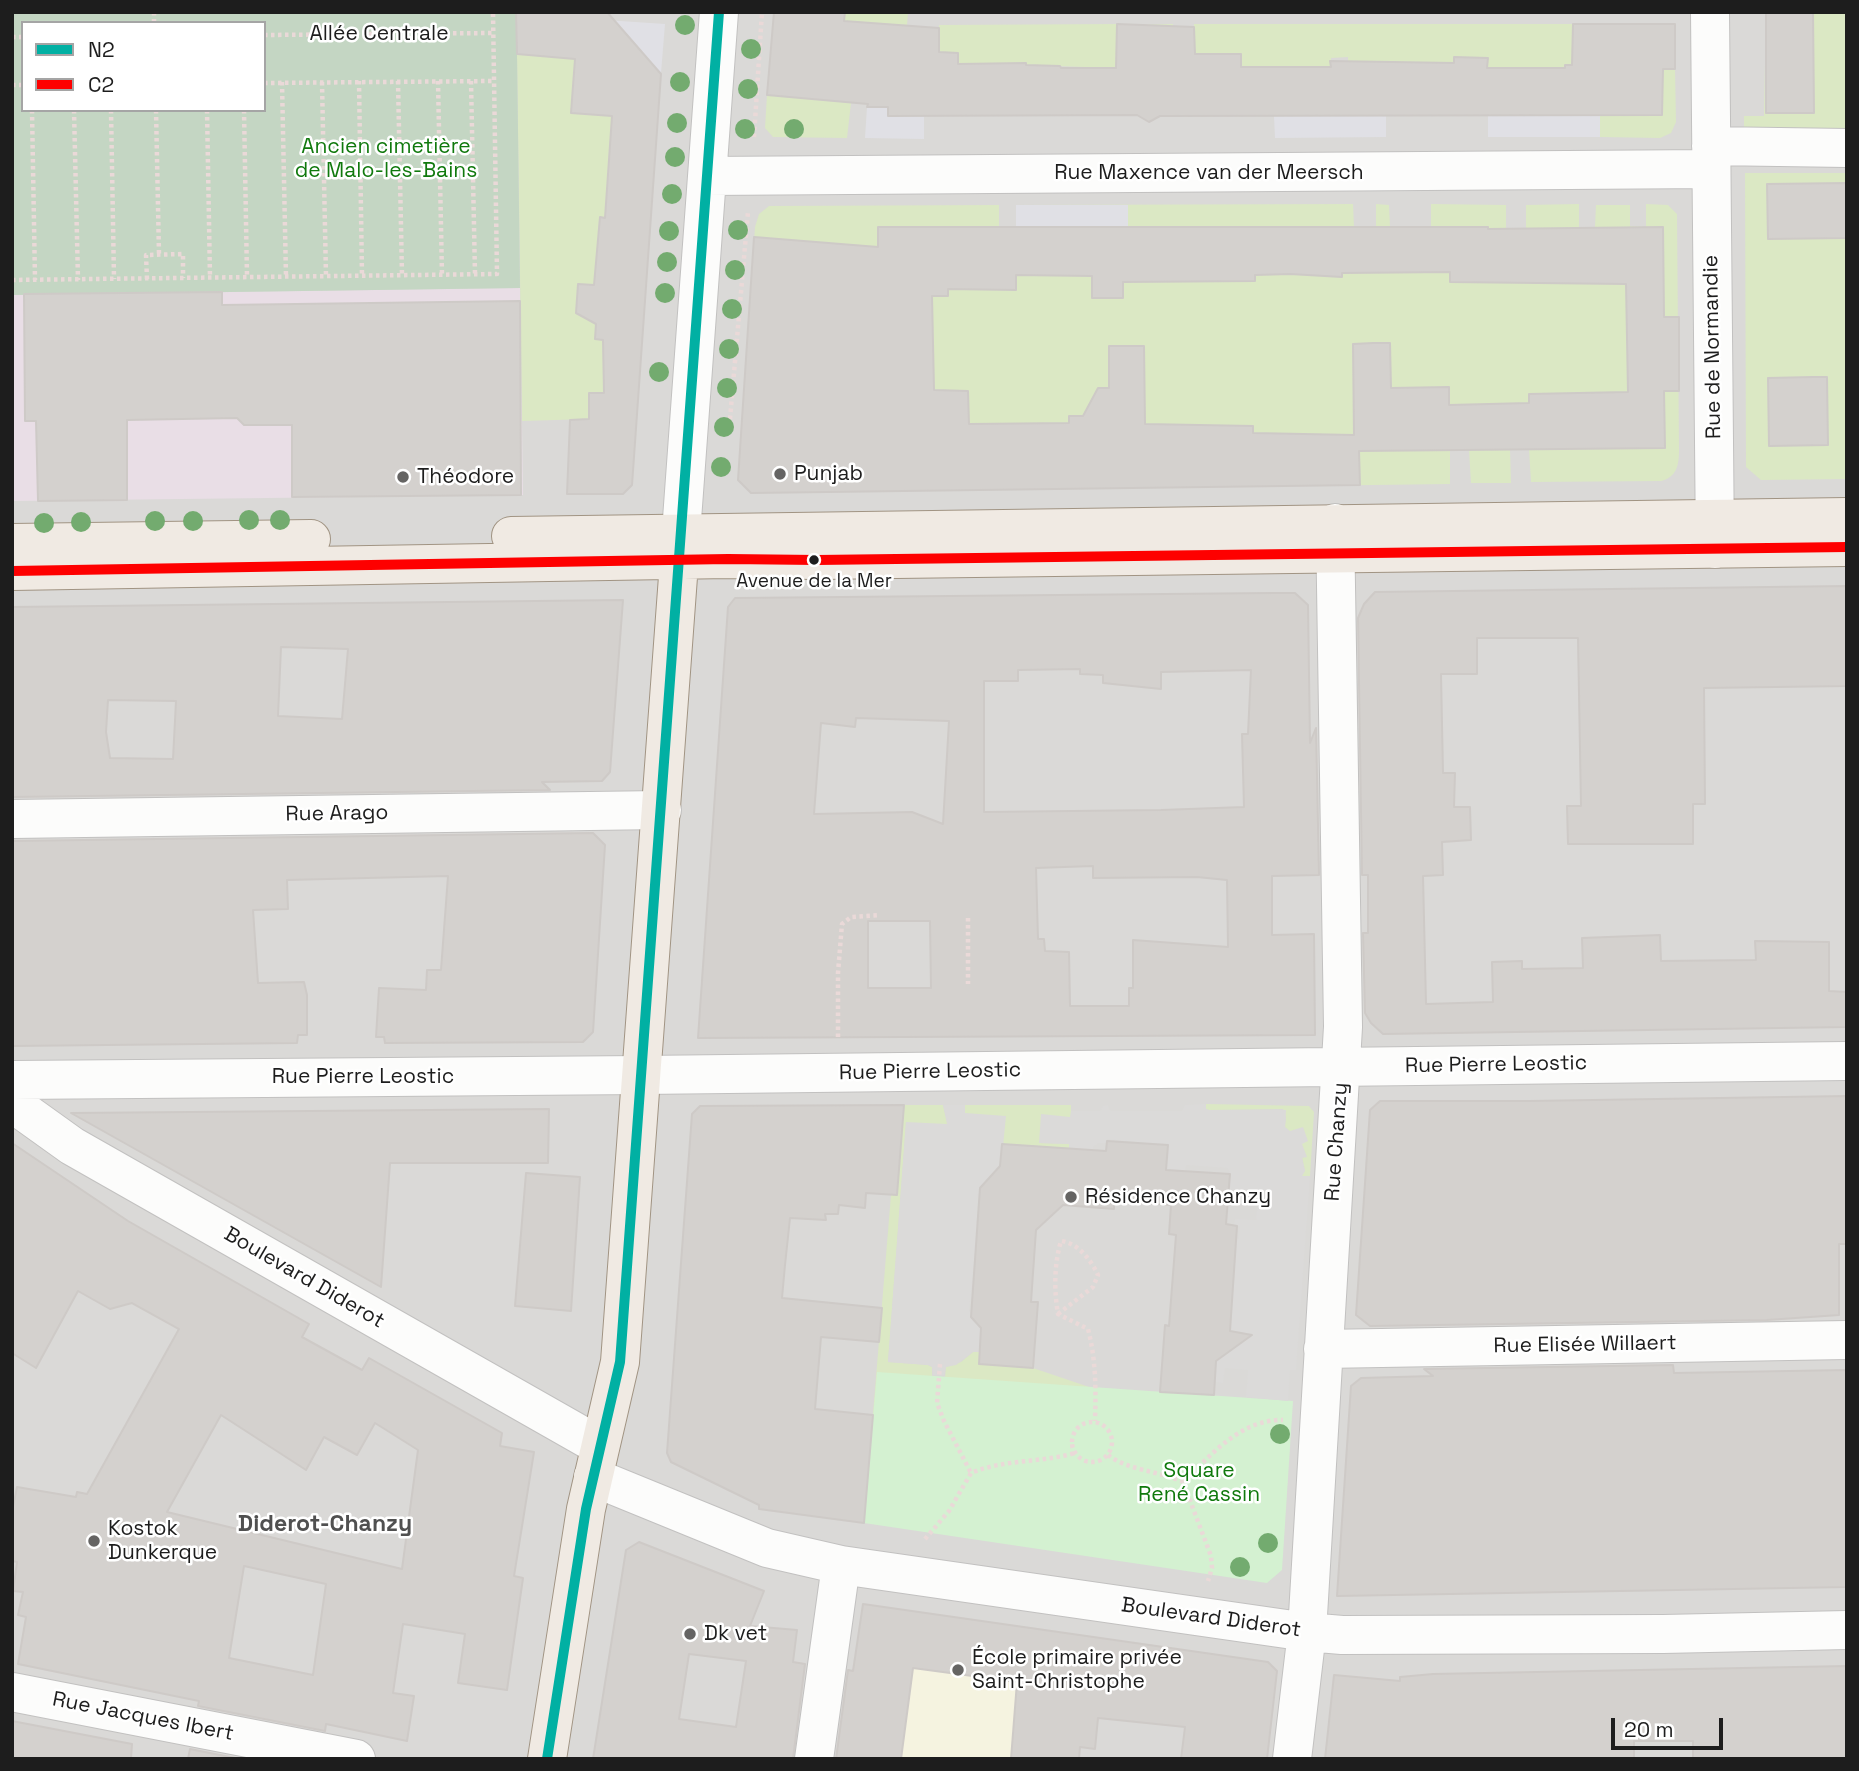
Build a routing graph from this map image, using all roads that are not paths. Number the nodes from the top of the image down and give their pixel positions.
1 (719, 12) edge
2 (1710, 12) edge
3 (1847, 148) edge
4 (1711, 158) junction
5 (706, 176) junction
6 (1847, 517) edge
7 (1714, 534) junction
8 (1335, 539) junction
9 (12, 543) edge
10 (680, 547) junction
11 (1847, 547) edge
12 (12, 571) edge
13 (662, 810) junction
14 (12, 819) edge
15 (1847, 1061) edge
16 (1342, 1067) junction
17 (642, 1076) junction
18 (12, 1080) edge
19 (12, 1103) edge
20 (1847, 1340) edge
21 (1323, 1349) junction
22 (596, 1461) junction
23 (841, 1565) junction
24 (1847, 1630) edge
25 (1307, 1632) junction
26 (12, 1692) edge
27 (356, 1759) edge
28 (547, 1759) edge
29 (814, 1759) edge
30 (1292, 1759) edge

1 - 5 street
2 - 4 street, Rue de Normandie
3 - 4 street
4 - 5 street, Rue Maxence van der Meersch
4 - 7 street, Rue de Normandie
5 - 10 street
6 - 7 main road
7 - 8 main road
7 - 11 main road
8 - 10 main road
8 - 16 street, Rue Chanzy
9 - 10 main road
10 - 12 main road
10 - 13 main road
13 - 14 street, Rue Arago
13 - 17 main road
15 - 16 street, Rue Pierre Leostic
16 - 17 street, Rue Pierre Leostic
16 - 21 street, Rue Chanzy
17 - 18 street, Rue Pierre Leostic
17 - 22 main road
19 - 22 street, Boulevard Diderot
20 - 21 street, Rue Elisée Willaert
21 - 25 street, Rue Chanzy
22 - 23 street, Boulevard Diderot
22 - 28 main road
23 - 25 street, Boulevard Diderot
23 - 29 street
24 - 25 street, Boulevard Diderot
25 - 30 street, Rue Chanzy
26 - 27 street, Rue Jacques Ibert

